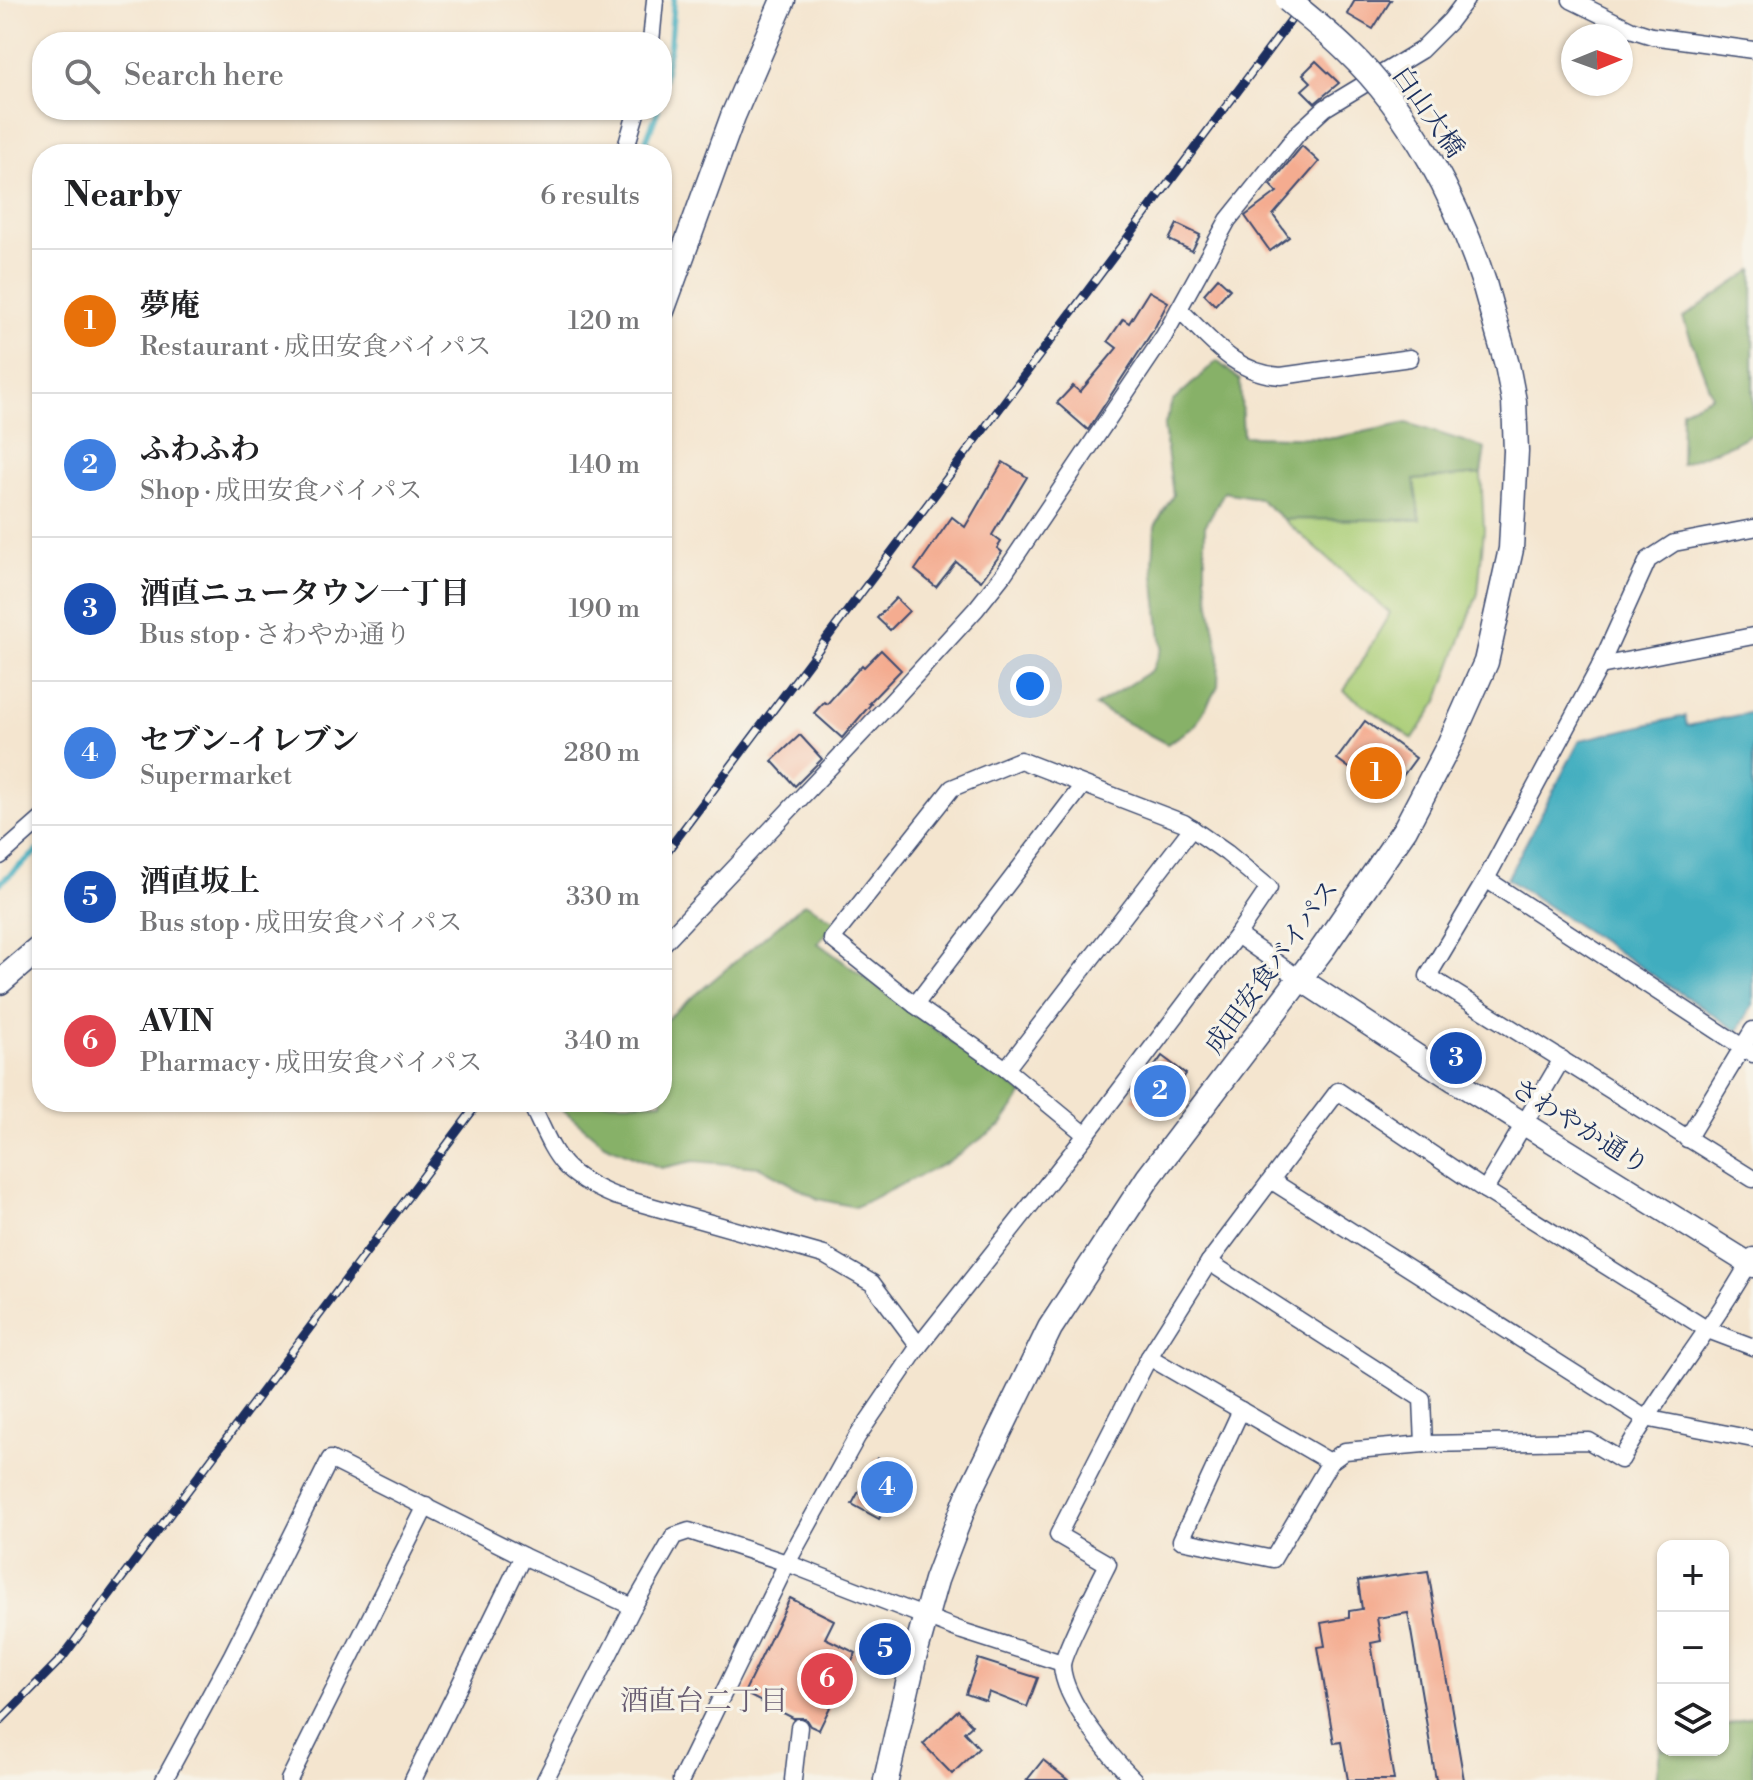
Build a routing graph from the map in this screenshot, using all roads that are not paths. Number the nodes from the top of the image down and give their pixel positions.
1 (655, 0) edge
2 (783, 0) edge
3 (1288, 0) edge
4 (1466, 0) edge
5 (1571, 0) edge
6 (652, 32) edge
7 (1753, 50) edge
8 (634, 120) edge
9 (627, 144) edge
10 (672, 281) edge
11 (1484, 283) joint
12 (1179, 309) junction
13 (1410, 358) dead end
14 (1753, 528) edge
15 (1753, 636) edge
16 (1600, 666) junction
17 (1083, 785) junction
18 (32, 828) edge
19 (1192, 828) junction
20 (0, 856) edge
21 (1486, 879) junction
22 (672, 934) edge
23 (1237, 935) junction
24 (32, 955) edge
25 (1300, 979) junction
26 (0, 982) edge
27 (915, 1005) junction
28 (1753, 1030) edge
29 (1747, 1051) edge
30 (1562, 1059) junction
31 (1006, 1069) junction
32 (535, 1112) edge
33 (1523, 1124) junction
34 (1086, 1135) junction
35 (1687, 1139) junction
36 (1753, 1179) edge
37 (1272, 1181) junction
38 (1485, 1190) junction
39 (1209, 1262) junction
40 (1751, 1262) edge
41 (1708, 1330) junction
42 (919, 1346) junction
43 (1753, 1347) edge
44 (1149, 1357) junction
45 (1241, 1410) junction
46 (1645, 1418) junction
47 (1753, 1439) edge
48 (1424, 1444) junction
49 (1330, 1462) junction
50 (426, 1506) junction
51 (523, 1556) junction
52 (787, 1563) junction
53 (633, 1607) junction
54 (927, 1616) junction
55 (1062, 1663) junction
56 (799, 1727) dead end
57 (164, 1780) edge
58 (289, 1780) edge
59 (413, 1780) edge
60 (545, 1780) edge
61 (681, 1780) edge
62 (793, 1780) edge
63 (886, 1780) edge
64 (1134, 1780) edge

1 - 6 street
2 - 10 main road
3 - 11 main road, 白山大橋, bridge
4 - 12 street
5 - 7 street
8 - 9 street
11 - 25 main road, 成田安食バイパス
12 - 13 street
12 - 22 street
14 - 16 street
15 - 16 street
16 - 21 street
17 - 19 street
17 - 27 street
17 - 27 street
18 - 20 street
19 - 23 street
19 - 31 street
21 - 29 street
21 - 30 street
23 - 25 street
23 - 34 street
24 - 26 main road
25 - 33 street, さわやか通り
25 - 54 main road, 成田安食バイパス
27 - 31 street
28 - 29 street
29 - 35 street
30 - 33 street
30 - 35 street
31 - 34 street
32 - 42 street
33 - 38 street
33 - 40 street, さわやか通り
34 - 42 street
35 - 36 street
37 - 38 street
37 - 39 street
37 - 46 street
38 - 41 street
39 - 44 street
39 - 48 street
40 - 41 street
41 - 43 street
41 - 46 street
42 - 52 street
44 - 45 street
44 - 55 street
45 - 49 street
45 - 49 street
46 - 47 street
46 - 48 street
48 - 49 street
50 - 51 street
50 - 57 street
50 - 58 street
51 - 53 street
51 - 59 street
52 - 53 street
52 - 54 street
52 - 61 street
53 - 60 street
54 - 55 street
54 - 63 main road, 成田安食バイパス
55 - 64 street
56 - 62 street

